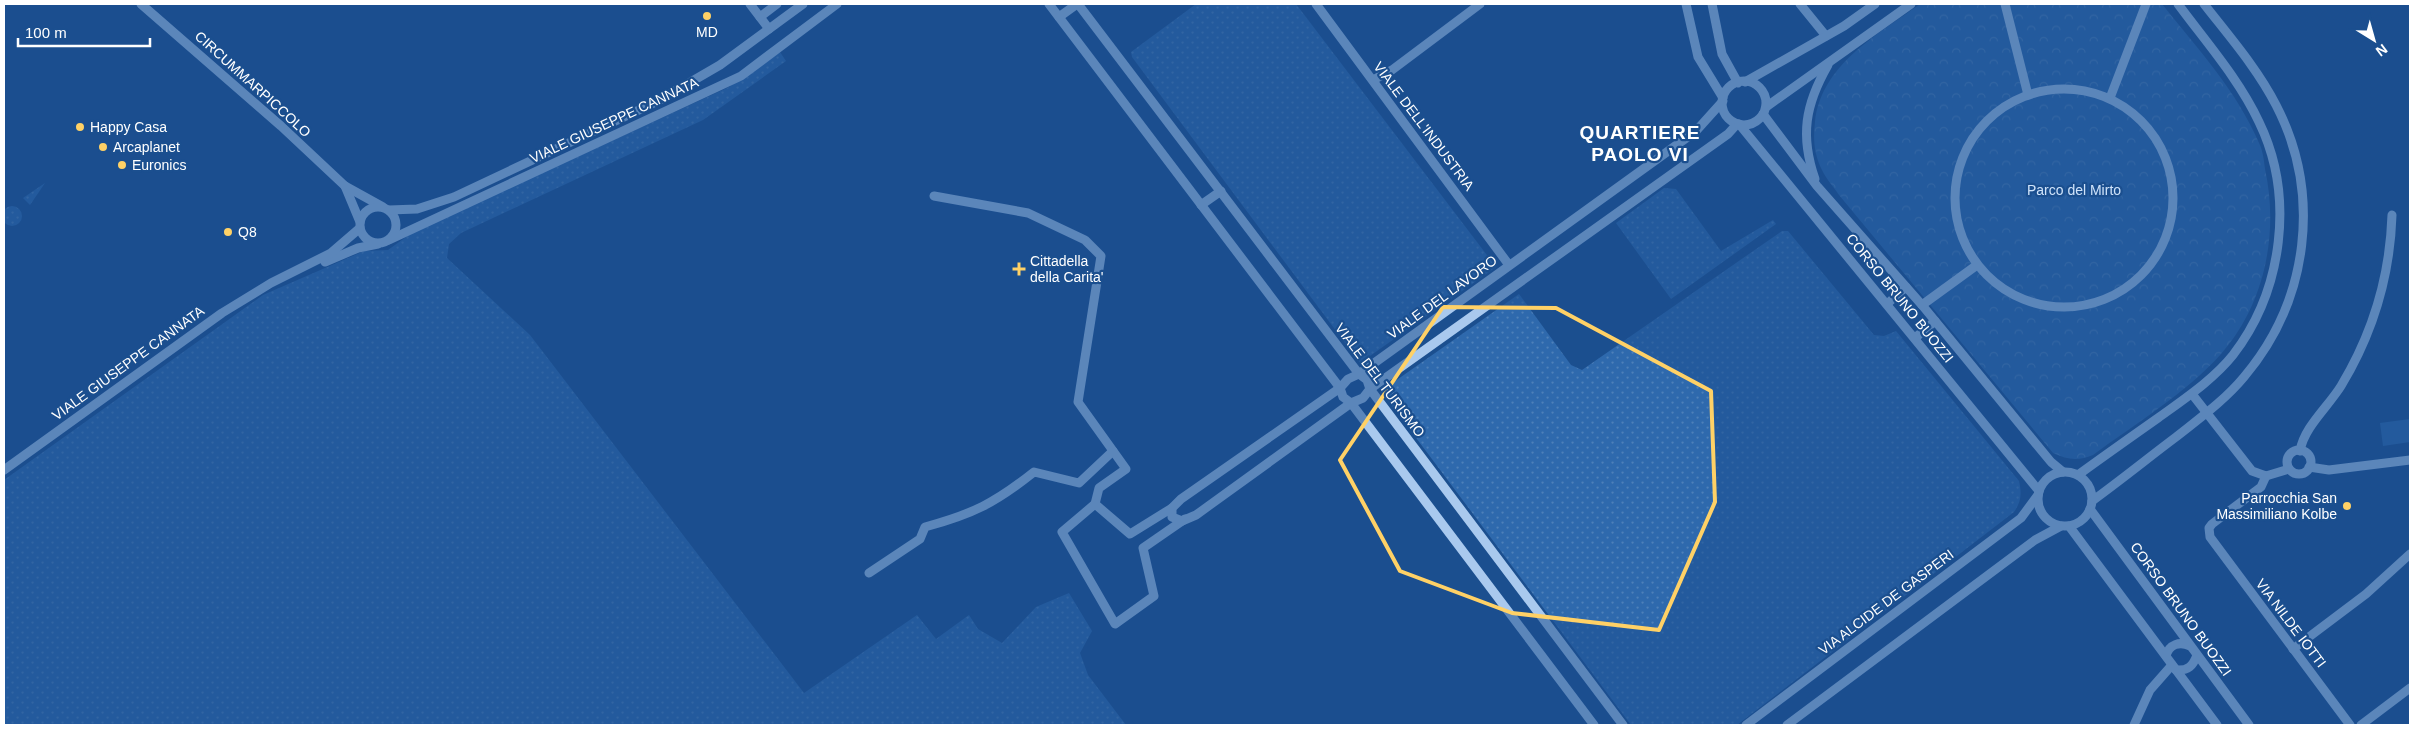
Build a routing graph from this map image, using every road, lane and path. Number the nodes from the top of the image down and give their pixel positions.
1 (141, 4) edge
2 (750, 4) edge
3 (777, 4) edge
4 (803, 4) edge
5 (837, 4) edge
6 (1049, 4) edge
7 (1077, 4) edge
8 (1316, 4) edge
9 (1480, 4) edge
10 (1686, 4) edge
11 (1712, 4) edge
12 (1800, 4) edge
13 (1875, 4) edge
14 (1911, 4) edge
15 (2005, 4) edge
16 (2146, 4) edge
17 (2178, 4) edge
18 (2204, 4) edge
19 (760, 17) junction
20 (1059, 17) junction
21 (769, 29) junction
22 (1826, 36) junction
23 (1830, 62) junction
24 (1373, 80) junction
25 (1742, 82) junction
26 (2028, 94) junction
27 (2110, 98) junction
28 (1723, 99) junction
29 (1765, 111) junction
30 (1738, 124) junction
31 (345, 186) junction
32 (1817, 186) junction
33 (1221, 191) junction
34 (934, 196) dead end
35 (1201, 205) junction
36 (386, 209) junction
37 (2392, 215) dead end
38 (360, 225) junction
39 (389, 240) junction
40 (378, 244) junction
41 (1510, 265) junction
42 (1977, 265) junction
43 (271, 283) junction
44 (1906, 287) junction
45 (1887, 304) junction
46 (1922, 305) junction
47 (1935, 321) junction
48 (1915, 338) junction
49 (1359, 374) junction
50 (1340, 388) junction
51 (1370, 389) junction
52 (2192, 394) junction
53 (1351, 403) junction
54 (2206, 413) junction
55 (2300, 450) junction
56 (1113, 451) junction
57 (2410, 460) edge
58 (2309, 467) junction
59 (2289, 469) junction
60 (4, 470) edge
61 (2063, 472) junction
62 (2078, 475) junction
63 (2266, 476) junction
64 (2038, 493) junction
65 (1095, 504) junction
66 (2091, 505) junction
67 (1172, 508) junction
68 (1185, 519) junction
69 (2065, 526) junction
70 (2410, 554) edge
71 (869, 573) dead end
72 (2190, 646) junction
73 (2293, 649) junction
74 (2197, 655) junction
75 (2166, 656) junction
76 (2174, 667) junction
77 (2410, 688) edge
78 (1594, 725) edge
79 (1624, 725) edge
80 (1746, 725) edge
81 (1787, 725) edge
82 (2134, 725) edge
83 (2217, 725) edge
84 (2249, 725) edge
85 (2350, 725) edge
86 (2361, 725) edge

1 - 31 street, CIRCUMMARPICCOLO
2 - 19 street
3 - 19 street
4 - 21 street, VIALE GIUSEPPE CANNATA
5 - 39 street, VIALE GIUSEPPE CANNATA
6 - 20 street
7 - 20 street
7 - 33 street, VIALE DEL TURISMO
8 - 24 street, VIALE DELL'INDUSTRIA
9 - 24 street
10 - 28 street
11 - 25 street
12 - 22 street
13 - 22 street
14 - 23 street
15 - 26 street
16 - 27 street
17 - 52 street
18 - 54 street
19 - 21 street
20 - 35 street
21 - 36 street, VIALE GIUSEPPE CANNATA
22 - 25 street
23 - 29 street
23 - 32 street
24 - 41 street, VIALE DELL'INDUSTRIA
25 - 28 street
25 - 29 street
26 - 27 street
26 - 42 street
27 - 42 street
28 - 30 street
28 - 41 street, VIALE DEL LAVORO
29 - 30 street
29 - 32 street, CORSO BRUNO BUOZZI
30 - 45 street, CORSO BRUNO BUOZZI
30 - 51 street
31 - 36 street, CIRCUMMARPICCOLO
31 - 38 street, CIRCUMMARPICCOLO
32 - 44 street, CORSO BRUNO BUOZZI
33 - 35 street
33 - 49 street, VIALE DEL TURISMO
34 - 56 street
35 - 50 street
36 - 38 street
36 - 39 street
37 - 55 street
38 - 40 street
38 - 43 street, VIALE GIUSEPPE CANNATA
39 - 40 street
40 - 43 street, VIALE GIUSEPPE CANNATA
41 - 49 street, VIALE DEL LAVORO
42 - 46 street
43 - 60 street, VIALE GIUSEPPE CANNATA
44 - 45 street
44 - 46 street, CORSO BRUNO BUOZZI
45 - 48 street, CORSO BRUNO BUOZZI
46 - 47 street, CORSO BRUNO BUOZZI
47 - 48 street
47 - 61 street, CORSO BRUNO BUOZZI
48 - 64 street, CORSO BRUNO BUOZZI
49 - 50 street, VIALE DEL LAVORO
49 - 51 street, VIALE DEL TURISMO
50 - 53 street
50 - 67 street, VIALE DEL LAVORO
51 - 53 street
51 - 79 street, VIALE DEL TURISMO
52 - 54 street
52 - 62 street
53 - 68 street
53 - 78 street
54 - 63 street
54 - 66 street
55 - 58 street
55 - 59 street
56 - 65 street
56 - 71 street
57 - 58 street
58 - 59 street
59 - 63 street
61 - 62 street
61 - 64 street
62 - 66 street
63 - 73 street, VIA NILDE IOTTI
64 - 69 street
64 - 80 street, VIA ALCIDE DE GASPERI
65 - 67 street, VIALE DEL LAVORO
65 - 68 street
66 - 69 street
66 - 72 street, CORSO BRUNO BUOZZI
67 - 68 street
69 - 75 street
69 - 81 street
70 - 73 street
72 - 74 street, CORSO BRUNO BUOZZI
72 - 75 street
73 - 85 street, VIA NILDE IOTTI
74 - 76 street
74 - 84 street, CORSO BRUNO BUOZZI
75 - 76 street
76 - 82 street
76 - 83 street
77 - 86 street

